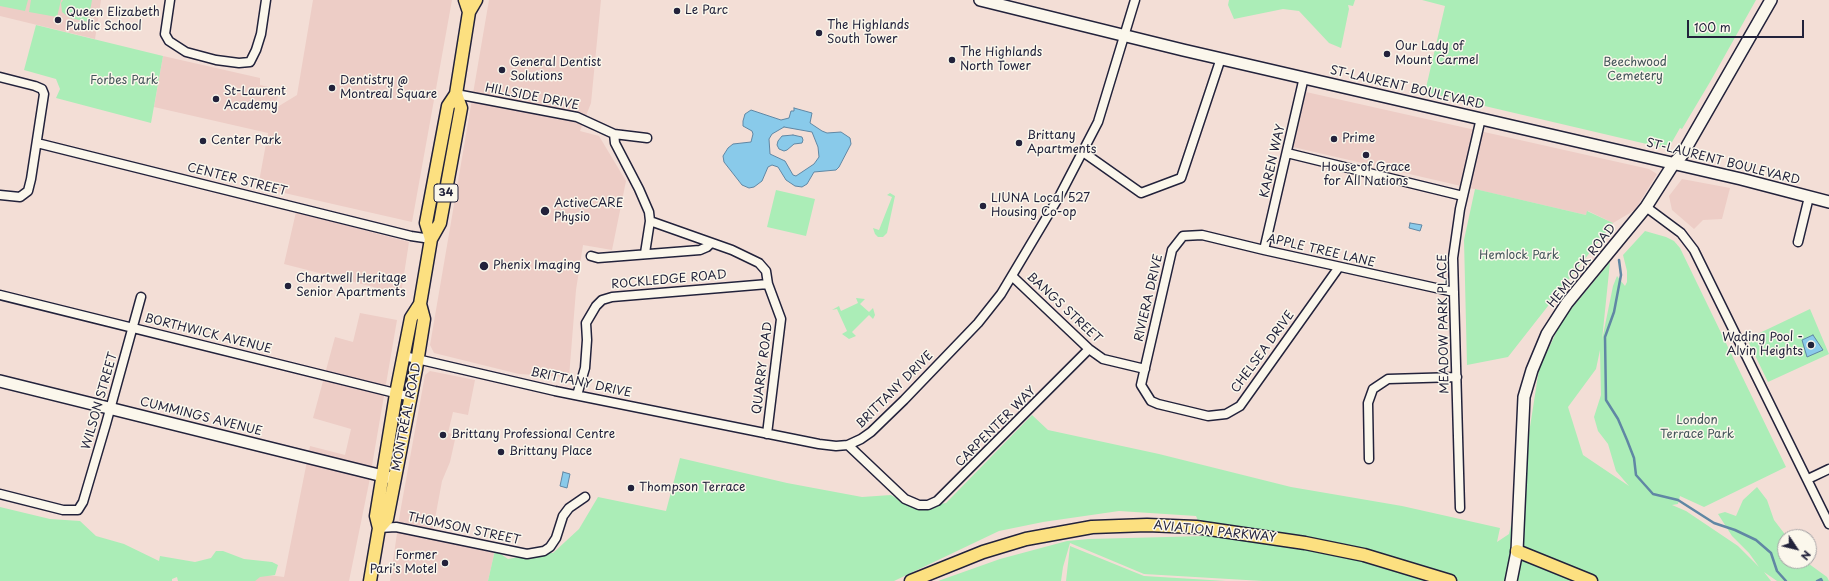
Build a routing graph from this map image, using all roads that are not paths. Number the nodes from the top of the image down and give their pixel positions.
1 (170, 0) edge
2 (266, 0) edge
3 (465, 0) edge
4 (476, 0) edge
5 (980, 0) edge
6 (1135, 0) edge
7 (1771, 0) edge
8 (469, 12) junction
9 (1124, 36) junction
10 (1221, 58) junction
11 (0, 77) edge
12 (1304, 77) junction
13 (456, 94) junction
14 (1481, 118) junction
15 (614, 134) junction
16 (647, 138) dead end
17 (37, 143) junction
18 (1083, 152) junction
19 (1288, 153) junction
20 (1674, 163) junction
21 (0, 195) edge
22 (1463, 196) junction
23 (1809, 197) junction
24 (1829, 202) edge
25 (1646, 207) junction
26 (650, 221) junction
27 (1184, 236) joint
28 (431, 239) junction
29 (1798, 242) dead end
30 (711, 243) junction
31 (1264, 250) junction
32 (645, 253) junction
33 (591, 256) dead end
34 (1339, 267) junction
35 (1012, 276) junction
36 (768, 284) junction
37 (1454, 292) junction
38 (0, 295) edge
39 (141, 296) dead end
40 (420, 304) junction
41 (133, 328) junction
42 (1089, 349) junction
43 (404, 356) junction
44 (418, 359) junction
45 (1145, 369) junction
46 (1457, 377) junction
47 (0, 380) edge
48 (396, 394) junction
49 (577, 395) junction
50 (411, 397) junction
51 (111, 408) junction
52 (767, 434) junction
53 (848, 445) junction
54 (1369, 459) dead end
55 (1829, 469) edge
56 (383, 476) junction
57 (395, 479) junction
58 (1808, 480) junction
59 (0, 494) edge
60 (585, 497) dead end
61 (1460, 508) dead end
62 (1829, 524) edge
63 (379, 528) junction
64 (1517, 551) junction
65 (371, 581) edge
66 (911, 581) edge
67 (1450, 581) edge
68 (1511, 581) edge
69 (1591, 581) edge

1 - 2 street
3 - 8 main road, MONTRÉAL ROAD / 34
4 - 8 main road, MONTRÉAL ROAD / 34
5 - 9 street, ST-LAURENT BOULEVARD
6 - 9 street, BRITTANY DRIVE
7 - 20 street, HEMLOCK ROAD
8 - 13 main road, MONTRÉAL ROAD / 34
9 - 10 street, ST-LAURENT BOULEVARD
9 - 18 street, BRITTANY DRIVE
10 - 12 street, ST-LAURENT BOULEVARD
10 - 18 street
11 - 17 street
12 - 14 street, ST-LAURENT BOULEVARD
12 - 19 street, KAREN WAY
13 - 15 street, HILLSIDE DRIVE
13 - 28 main road, MONTRÉAL ROAD / 34
14 - 20 street, ST-LAURENT BOULEVARD
14 - 22 street, MEADOW PARK PLACE
15 - 16 street, HILLSIDE DRIVE
15 - 26 street
17 - 21 street
17 - 28 street, CENTER STREET
18 - 35 street, BRITTANY DRIVE
19 - 22 street
19 - 31 street, KAREN WAY
20 - 23 street, ST-LAURENT BOULEVARD
20 - 25 street, HEMLOCK ROAD
22 - 37 street, MEADOW PARK PLACE
23 - 24 street, ST-LAURENT BOULEVARD
23 - 29 street
25 - 58 street
25 - 64 street, HEMLOCK ROAD
26 - 30 street, QUARRY ROAD
26 - 32 street
27 - 31 street, APPLE TREE LANE
27 - 45 street, RIVIERA DRIVE
28 - 40 main road, MONTRÉAL ROAD / 34
30 - 32 street
30 - 36 street, QUARRY ROAD
31 - 34 street, APPLE TREE LANE
32 - 33 street
34 - 37 street, APPLE TREE LANE
34 - 45 street, CHELSEA DRIVE
35 - 42 street, BANGS STREET
35 - 53 street, BRITTANY DRIVE
36 - 49 street, ROCKLEDGE ROAD
36 - 52 street, QUARRY ROAD
37 - 46 street, MEADOW PARK PLACE
38 - 41 street, BORTHWICK AVENUE
39 - 41 street, WILSON STREET
40 - 43 main road, MONTRÉAL ROAD / 34
40 - 44 main road, MONTRÉAL ROAD / 34
41 - 48 street, BORTHWICK AVENUE
41 - 51 street, WILSON STREET
42 - 45 street, BANGS STREET
42 - 53 street, CARPENTER WAY
43 - 44 street, BRITTANY DRIVE
43 - 48 main road, MONTRÉAL ROAD / 34
44 - 49 street, BRITTANY DRIVE
44 - 50 main road, MONTRÉAL ROAD / 34
46 - 54 street
46 - 61 street, MEADOW PARK PLACE
47 - 51 street, CUMMINGS AVENUE
48 - 50 street, BORTHWICK AVENUE
48 - 56 main road, MONTRÉAL ROAD / 34
49 - 52 street, BRITTANY DRIVE
50 - 57 main road, MONTRÉAL ROAD / 34
51 - 56 street, CUMMINGS AVENUE
51 - 59 street, WILSON STREET
52 - 53 street, BRITTANY DRIVE
55 - 58 street
56 - 57 street, CUMMINGS AVENUE
56 - 63 main road, MONTRÉAL ROAD / 34
57 - 63 main road, MONTRÉAL ROAD / 34
58 - 62 street
60 - 63 street, THOMSON STREET
63 - 65 main road, MONTRÉAL ROAD / 34
64 - 68 street, HEMLOCK ROAD
64 - 69 main road
66 - 67 main road, AVIATION PARKWAY

